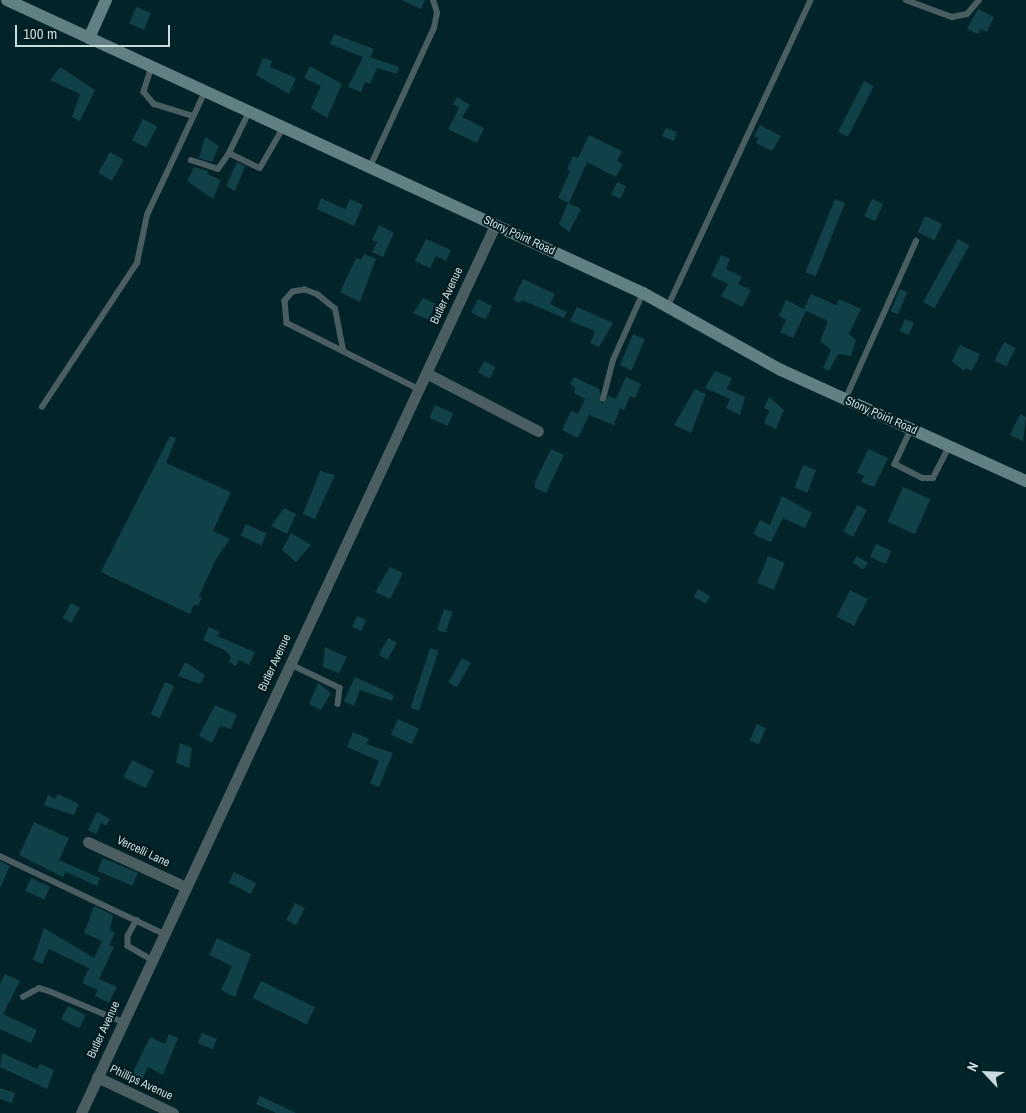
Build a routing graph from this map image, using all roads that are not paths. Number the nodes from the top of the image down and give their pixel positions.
1 (7, 0) edge
2 (106, 0) edge
3 (433, 0) edge
4 (811, 0) edge
5 (906, 0) edge
6 (980, 0) edge
7 (89, 38) junction
8 (152, 67) junction
9 (205, 92) junction
10 (249, 112) junction
11 (193, 116) junction
12 (283, 128) junction
13 (229, 153) junction
14 (191, 160) dead end
15 (370, 167) junction
16 (495, 225) junction
17 (916, 240) dead end
18 (643, 293) junction
19 (668, 306) junction
20 (343, 350) junction
21 (426, 374) junction
22 (419, 389) junction
23 (603, 399) dead end
24 (846, 400) junction
25 (42, 407) dead end
26 (911, 430) junction
27 (538, 431) dead end
28 (949, 447) junction
29 (1026, 481) edge
30 (290, 664) junction
31 (338, 704) dead end
32 (88, 842) dead end
33 (0, 856) edge
34 (186, 887) junction
35 (137, 920) junction
36 (164, 934) junction
37 (152, 960) junction
38 (23, 997) dead end
39 (123, 1022) junction
40 (97, 1077) junction
41 (81, 1113) edge
42 (173, 1113) edge

1 - 7 main road, Stony Point Road
2 - 7 main road
3 - 15 lane
4 - 19 lane
5 - 6 lane
7 - 8 main road, Stony Point Road
8 - 9 main road, Stony Point Road
8 - 11 lane
9 - 10 main road, Stony Point Road
9 - 11 lane
10 - 12 main road, Stony Point Road
10 - 13 lane
11 - 25 lane
12 - 13 lane
12 - 15 main road, Stony Point Road
13 - 14 lane
15 - 16 main road, Stony Point Road
16 - 18 main road, Stony Point Road
16 - 21 street, Butler Avenue
17 - 24 lane
18 - 19 main road, Stony Point Road
18 - 23 lane
19 - 24 main road, Stony Point Road
20 - 20 lane
20 - 22 lane
21 - 22 street, Butler Avenue
21 - 27 street
22 - 30 street, Butler Avenue
24 - 26 main road, Stony Point Road
26 - 28 main road, Stony Point Road
26 - 28 lane
28 - 29 main road, Stony Point Road
30 - 31 lane
30 - 34 street, Butler Avenue
32 - 34 street, Vercelli Lane
33 - 35 lane
34 - 36 street, Butler Avenue
35 - 36 lane
35 - 37 lane
36 - 37 street, Butler Avenue
37 - 39 street, Butler Avenue
38 - 39 lane
39 - 40 street, Butler Avenue
40 - 41 street, Butler Avenue
40 - 42 street, Phillips Avenue

